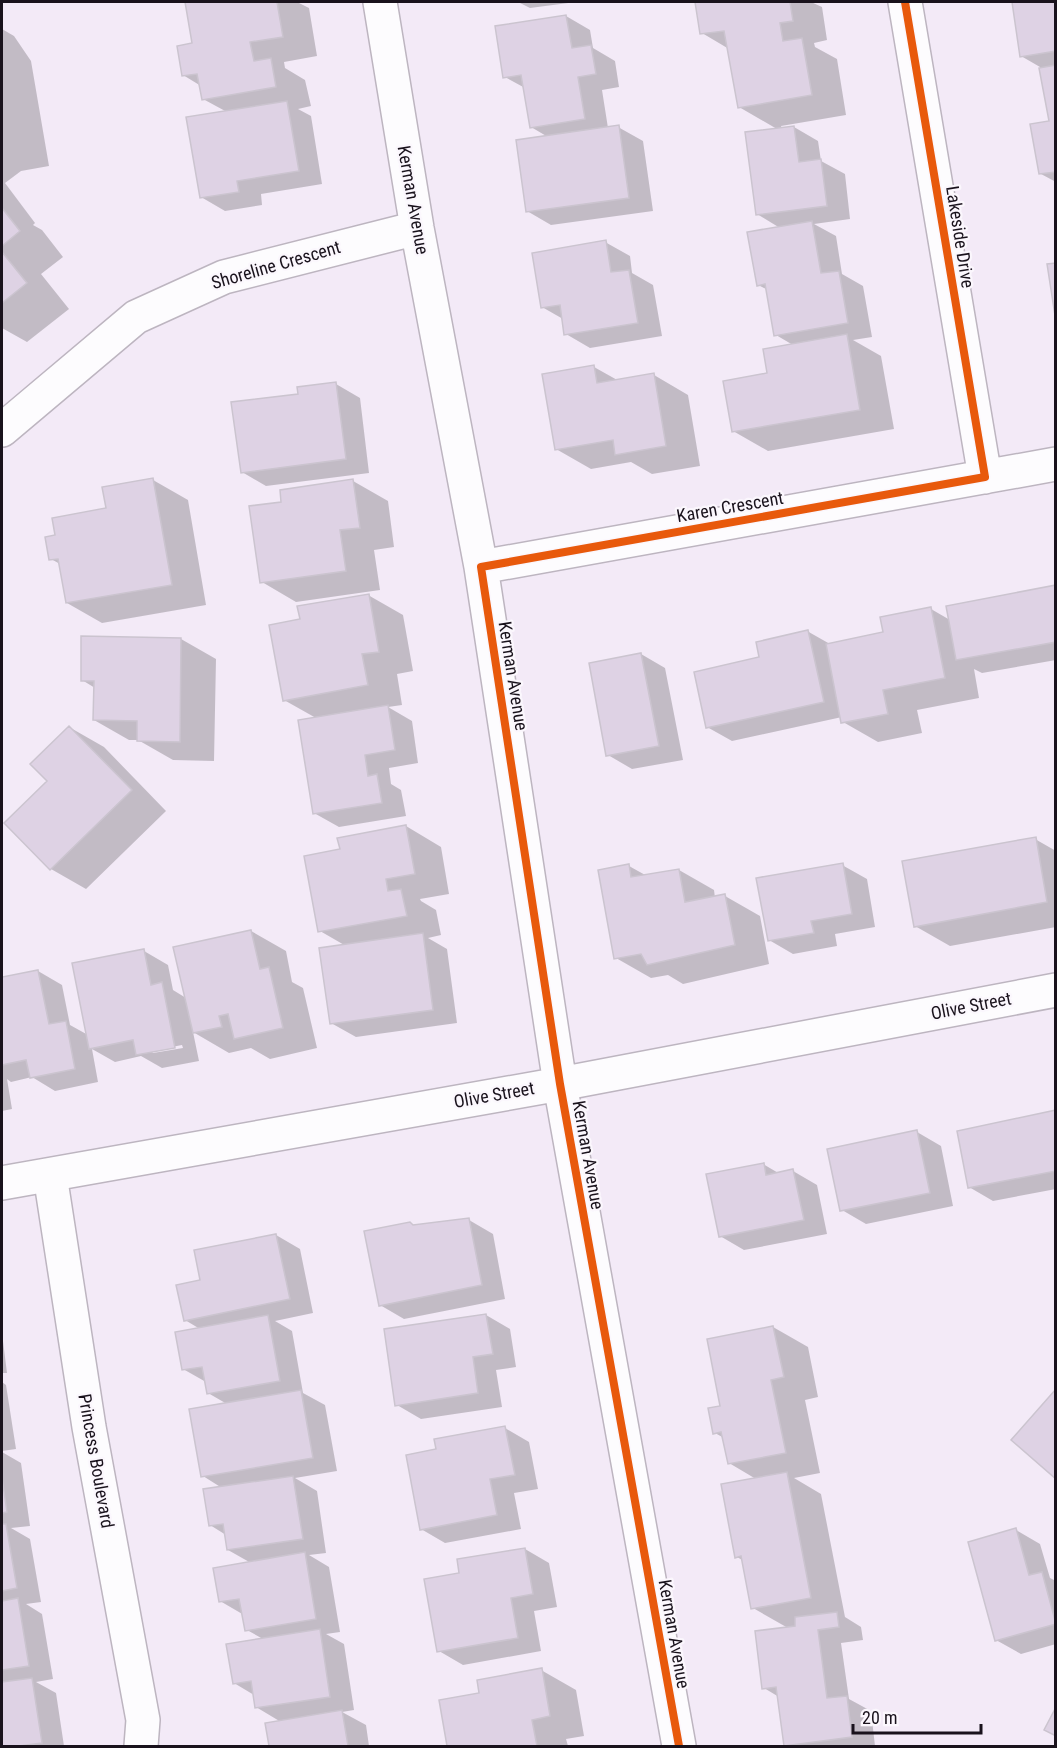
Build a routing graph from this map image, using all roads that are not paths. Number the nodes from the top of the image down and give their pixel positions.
1 (380, 2) edge
2 (905, 2) edge
3 (417, 228) junction
4 (2, 429) edge
5 (1056, 464) edge
6 (985, 477) junction
7 (481, 567) junction
8 (1056, 990) edge
9 (560, 1083) junction
10 (50, 1175) junction
11 (2, 1183) edge
12 (141, 1746) edge
13 (679, 1746) edge

1 - 3 street, Kerman Avenue
2 - 6 street, Lakeside Drive
3 - 4 street, Shoreline Crescent
3 - 7 street, Kerman Avenue
5 - 6 street, Karen Crescent
6 - 7 street, Karen Crescent
7 - 9 street, Kerman Avenue
8 - 9 street, Olive Street
9 - 10 street, Olive Street
9 - 13 street, Kerman Avenue
10 - 11 street, Olive Street
10 - 12 street, Princess Boulevard

